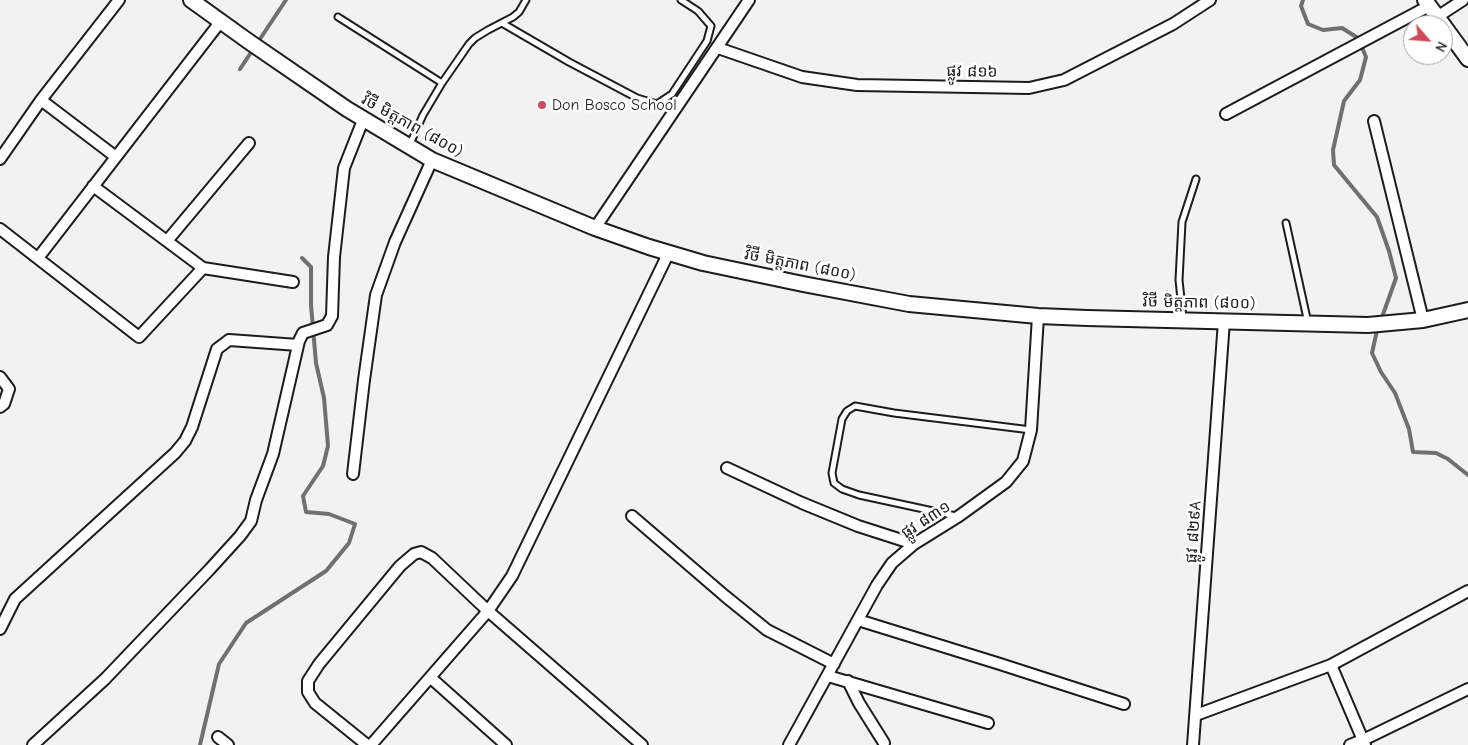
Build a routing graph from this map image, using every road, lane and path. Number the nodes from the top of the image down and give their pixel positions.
1 (120, 0) edge
2 (191, 0) edge
3 (526, 0) edge
4 (681, 0) edge
5 (749, 0) edge
6 (1210, 0) edge
7 (1463, 0) edge
8 (1430, 8) edge
9 (338, 17) dead end
10 (221, 22) junction
11 (502, 24) junction
12 (718, 48) junction
13 (1468, 59) edge
14 (442, 83) junction
15 (41, 100) junction
16 (1226, 114) dead end
17 (363, 120) junction
18 (1374, 121) dead end
19 (249, 143) dead end
20 (408, 146) junction
21 (116, 157) junction
22 (0, 159) edge
23 (432, 160) junction
24 (1196, 178) dead end
25 (93, 186) junction
26 (1286, 223) dead end
27 (596, 228) junction
28 (0, 229) edge
29 (167, 241) junction
30 (669, 252) junction
31 (38, 258) junction
32 (203, 268) junction
33 (293, 282) dead end
34 (1468, 310) edge
35 (1038, 316) junction
36 (1423, 320) junction
37 (1183, 321) junction
38 (1224, 322) junction
39 (1308, 324) junction
40 (298, 345) junction
41 (0, 377) edge
42 (0, 407) edge
43 (1031, 430) junction
44 (727, 468) dead end
45 (353, 474) dead end
46 (632, 516) dead end
47 (959, 516) junction
48 (914, 544) junction
49 (1468, 591) edge
50 (488, 611) junction
51 (858, 620) junction
52 (0, 628) edge
53 (834, 664) junction
54 (1331, 665) junction
55 (828, 676) junction
56 (431, 678) junction
57 (848, 681) junction
58 (1468, 689) edge
59 (1124, 704) dead end
60 (1196, 715) junction
61 (988, 723) dead end
62 (218, 737) dead end
63 (1364, 742) edge
64 (884, 743) dead end
65 (33, 745) edge
66 (228, 745) edge
67 (367, 745) edge
68 (371, 745) edge
69 (506, 745) edge
70 (642, 745) edge
71 (789, 745) edge
72 (1193, 745) edge
73 (1350, 745) edge

1 - 15 street
2 - 10 main road, វិថី មិត្តភាព (៨០០)
3 - 11 lane
4 - 11 lane
5 - 12 street
6 - 12 street, ផ្លូវ ៨១៦
7 - 8 street
8 - 13 main road
8 - 16 street
9 - 14 lane
10 - 17 main road, វិថី មិត្តភាព (៨០០)
10 - 21 street
11 - 14 lane
12 - 27 street
14 - 20 lane
15 - 21 street
15 - 22 street
17 - 20 main road, វិថី មិត្តភាព (៨០០)
17 - 40 street
18 - 36 street
19 - 29 street
20 - 23 main road, វិថី មិត្តភាព (៨០០)
21 - 25 street
23 - 27 main road, វិថី មិត្តភាព (៨០០)
23 - 45 street
24 - 37 lane
25 - 29 street
25 - 31 street
26 - 39 lane
27 - 30 main road, វិថី មិត្តភាព (៨០០)
28 - 31 street
29 - 32 street
30 - 35 main road, វិថី មិត្តភាព (៨០០)
30 - 50 street
31 - 32 street
32 - 33 street
34 - 36 main road, វិថី មិត្តភាព (៨០០)
35 - 37 main road, វិថី មិត្តភាព (៨០០)
35 - 43 street, ផ្លូវ ៨៣១
36 - 39 main road, វិថី មិត្តភាព (៨០០)
37 - 38 main road, វិថី មិត្តភាព (៨០០)
38 - 39 main road, វិថី មិត្តភាព (៨០០)
38 - 60 street, ផ្លូវ ៨២៩A
40 - 52 street
40 - 65 street
41 - 42 street
43 - 47 street, ផ្លូវ ៨៣១
43 - 47 lane
44 - 48 street
46 - 53 street
47 - 48 street, ផ្លូវ ៨៣១
48 - 51 street, ផ្លូវ ៨៣១
49 - 54 street
50 - 56 street
50 - 67 street
50 - 70 street
51 - 53 street, ផ្លូវ ៨៣១
51 - 59 street
53 - 55 street, ផ្លូវ ៨៣១
54 - 60 street
54 - 63 street
55 - 57 street
55 - 71 street, ផ្លូវ ៨៣១
56 - 68 street
56 - 69 street
57 - 61 street
57 - 64 street
58 - 63 street
60 - 72 street, ផ្លូវ ៨២៩A
62 - 66 street
63 - 73 street

